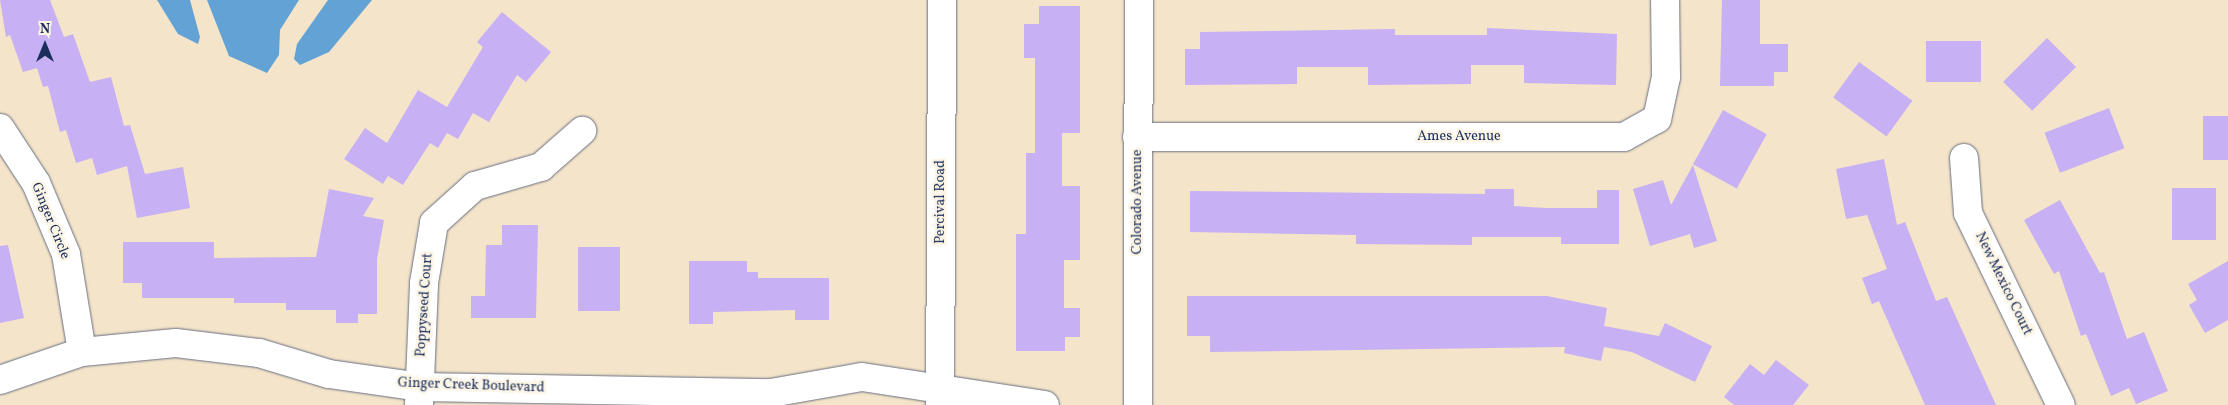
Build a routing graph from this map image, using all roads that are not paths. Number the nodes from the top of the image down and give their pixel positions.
1 (942, 0) edge
2 (1139, 0) edge
3 (1665, 0) edge
4 (0, 128) edge
5 (582, 131) dead end
6 (1137, 137) junction
7 (1964, 158) dead end
8 (82, 352) junction
9 (0, 380) edge
10 (771, 393) junction
11 (420, 396) edge
12 (940, 396) edge
13 (815, 405) edge
14 (1045, 405) edge
15 (1138, 405) edge
16 (2061, 405) edge

1 - 12 street, Percival Road
2 - 6 street, Colorado Avenue
3 - 6 street, Ames Avenue
4 - 8 street, Ginger Circle
5 - 11 street, Poppyseed Court
6 - 15 street, Colorado Avenue
7 - 16 street, New Mexico Court
8 - 9 street, Ginger Creek Boulevard
8 - 11 street, Ginger Creek Boulevard
10 - 11 street, Ginger Creek Boulevard
10 - 12 street, Ginger Creek Boulevard
10 - 13 street, Ginger Creek Boulevard
12 - 14 street, Ginger Creek Boulevard

